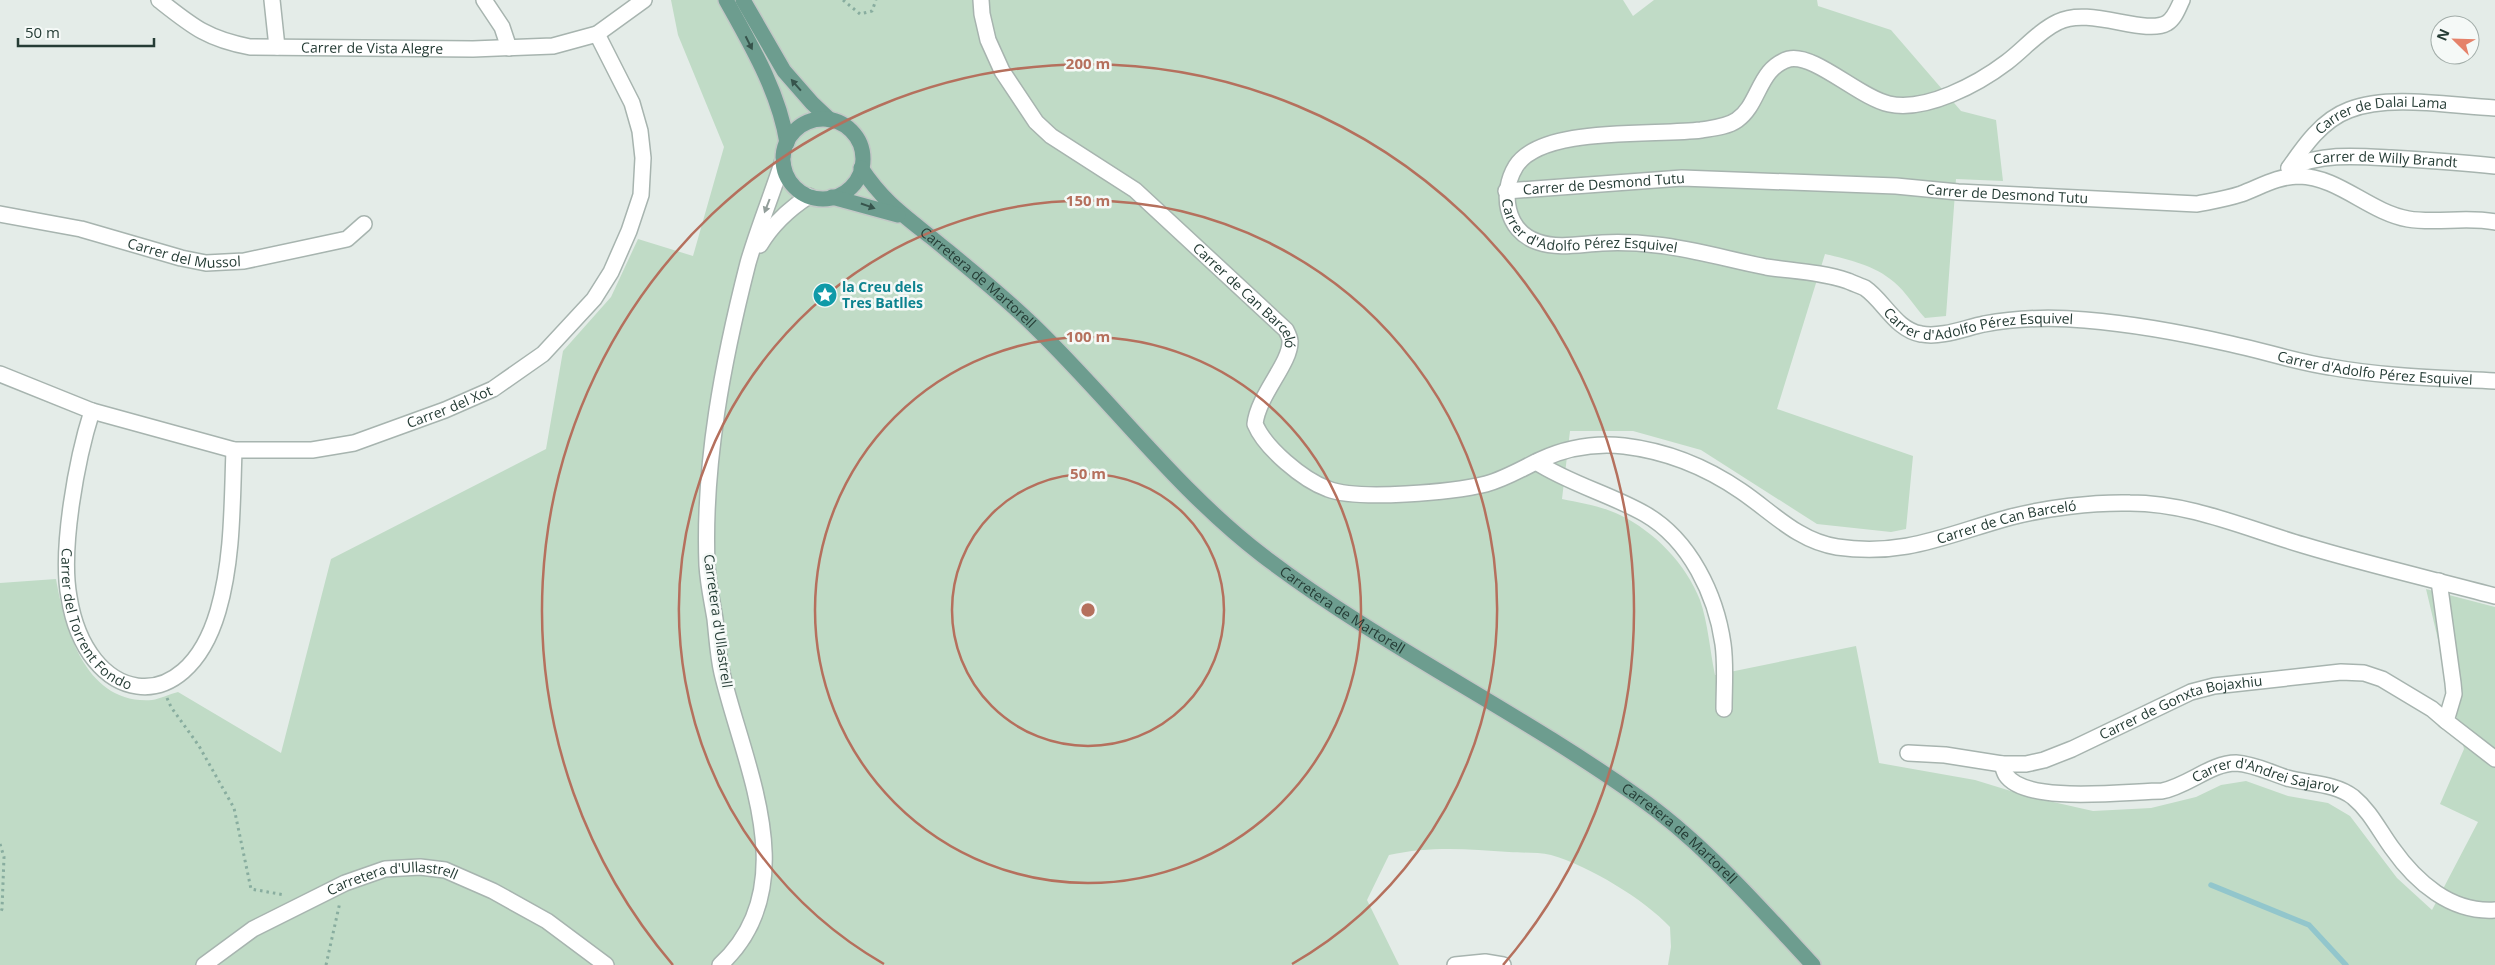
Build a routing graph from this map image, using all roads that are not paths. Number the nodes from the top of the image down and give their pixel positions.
1 (159, 0) edge
2 (272, 0) edge
3 (484, 0) edge
4 (623, 0) edge
5 (644, 0) edge
6 (726, 0) edge
7 (743, 0) edge
8 (982, 0) edge
9 (2182, 0) edge
10 (623, 17) junction
11 (597, 34) junction
12 (277, 47) junction
13 (509, 48) junction
14 (2495, 108) edge
15 (830, 120) junction
16 (786, 142) junction
17 (783, 160) junction
18 (2495, 166) edge
19 (861, 168) junction
20 (2285, 173) junction
21 (1506, 192) junction
22 (810, 196) junction
23 (832, 197) junction
24 (0, 214) edge
25 (902, 217) junction
26 (2495, 222) edge
27 (364, 224) dead end
28 (748, 263) junction
29 (0, 374) edge
30 (2495, 381) edge
31 (92, 411) junction
32 (234, 450) junction
33 (1536, 462) junction
34 (2439, 582) junction
35 (2495, 596) edge
36 (1724, 709) dead end
37 (2446, 721) junction
38 (1908, 753) dead end
39 (2495, 759) edge
40 (2002, 764) junction
41 (2495, 910) edge
42 (204, 965) edge
43 (606, 965) edge
44 (720, 965) edge
45 (1455, 965) edge
46 (1503, 965) edge
47 (1813, 965) edge

1 - 12 street, Carrer de Vista Alegre
2 - 12 street
3 - 13 street
4 - 10 street
5 - 10 street, Carrer de Vista Alegre
6 -> 16 main road
15 -> 7 main road
8 - 33 street, Carrer de Can Barceló
9 - 21 street
10 - 11 street, Carrer de Vista Alegre
11 - 13 street, Carrer de Vista Alegre
11 - 32 street, Carrer del Xot
12 - 13 street, Carrer de Vista Alegre
14 - 20 street, Carrer de Dalai Lama
15 - 16 main road
15 - 19 main road
16 - 17 main road
17 - 22 main road
17 -> 28 street, Carretera d'Ullastrell
18 - 20 street, Carrer de Willy Brandt
19 - 23 main road
19 - 25 main road, Carretera de Martorell
20 - 21 street, Carrer de Desmond Tutu
20 - 26 street, Carrer de Desmond Tutu
21 - 30 street, Carrer d'Adolfo Pérez Esquivel
22 - 23 main road, Carretera de Martorell
22 - 28 street, Carretera d'Ullastrell
23 -> 25 main road, Carretera de Martorell
24 - 27 street, Carrer del Mussol
25 - 47 main road, Carretera de Martorell
28 - 44 street, Carretera d'Ullastrell
29 - 31 street, Carrer del Xot
31 - 32 street, Carrer del Xot
31 - 32 street, Carrer del Torrent Fondo
33 - 34 street, Carrer de Can Barceló
33 - 36 street
34 - 35 street, Carrer de Can Barceló
34 - 37 street
37 - 39 street, Carrer de Gonxta Bojaxhiu
37 - 40 street, Carrer de Gonxta Bojaxhiu
38 - 40 street, Carrer de Gonxta Bojaxhiu
40 - 41 street, Carrer d'Andrei Sajarov
42 - 43 street, Carretera d'Ullastrell
45 - 46 street

